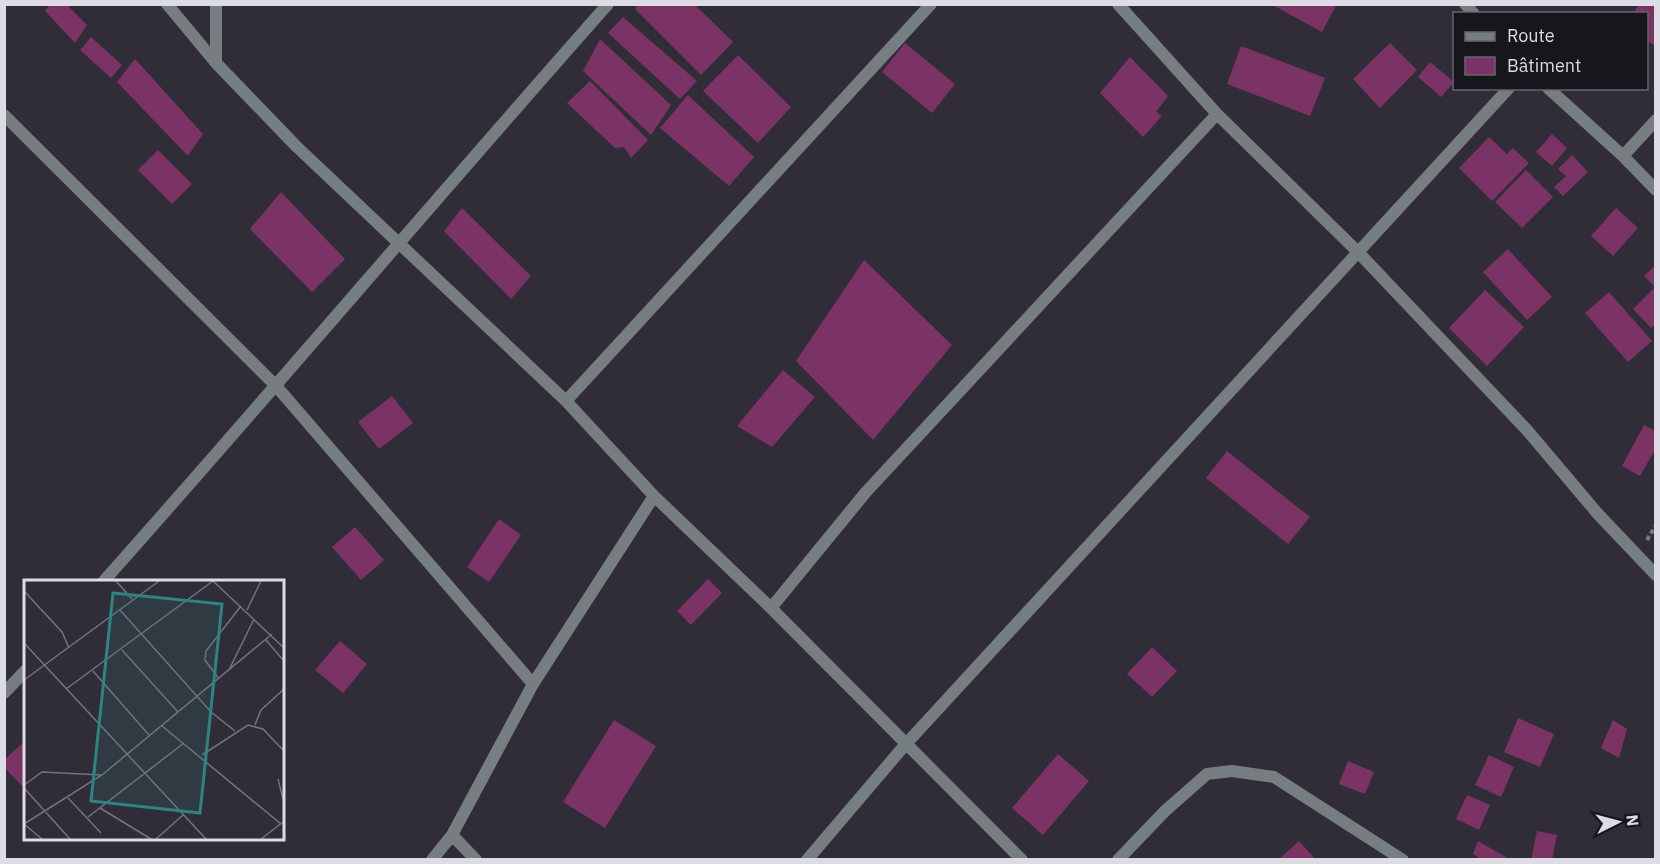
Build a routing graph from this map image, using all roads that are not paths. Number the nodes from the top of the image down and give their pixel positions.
1 (166, 4) edge
2 (216, 4) edge
3 (608, 4) edge
4 (931, 4) edge
5 (1118, 4) edge
6 (216, 63) junction
7 (1507, 90) edge
8 (1550, 90) edge
9 (1217, 114) junction
10 (4, 115) edge
11 (1656, 120) edge
12 (1623, 156) junction
13 (1656, 190) edge
14 (398, 241) junction
15 (1358, 252) junction
16 (277, 387) junction
17 (566, 401) junction
18 (654, 496) junction
19 (1656, 575) edge
20 (105, 580) edge
21 (771, 608) junction
22 (24, 672) edge
23 (533, 684) junction
24 (4, 693) edge
25 (905, 745) junction
26 (452, 835) junction
27 (432, 860) edge
28 (476, 860) edge
29 (807, 860) edge
30 (1022, 860) edge
31 (1118, 860) edge
32 (1403, 860) edge

1 - 6 street
2 - 6 street
3 - 14 street
4 - 17 street
5 - 9 street
6 - 14 street
7 - 15 street
8 - 12 street
9 - 15 street
9 - 21 street
10 - 16 street
11 - 12 street
12 - 13 street
14 - 16 street
14 - 17 street
15 - 19 street
15 - 25 street
16 - 20 street
16 - 23 street
17 - 18 street
18 - 21 street
18 - 23 street
21 - 25 street
22 - 24 street
23 - 26 street
25 - 29 street
25 - 30 street
26 - 27 street
26 - 28 street
31 - 32 street

